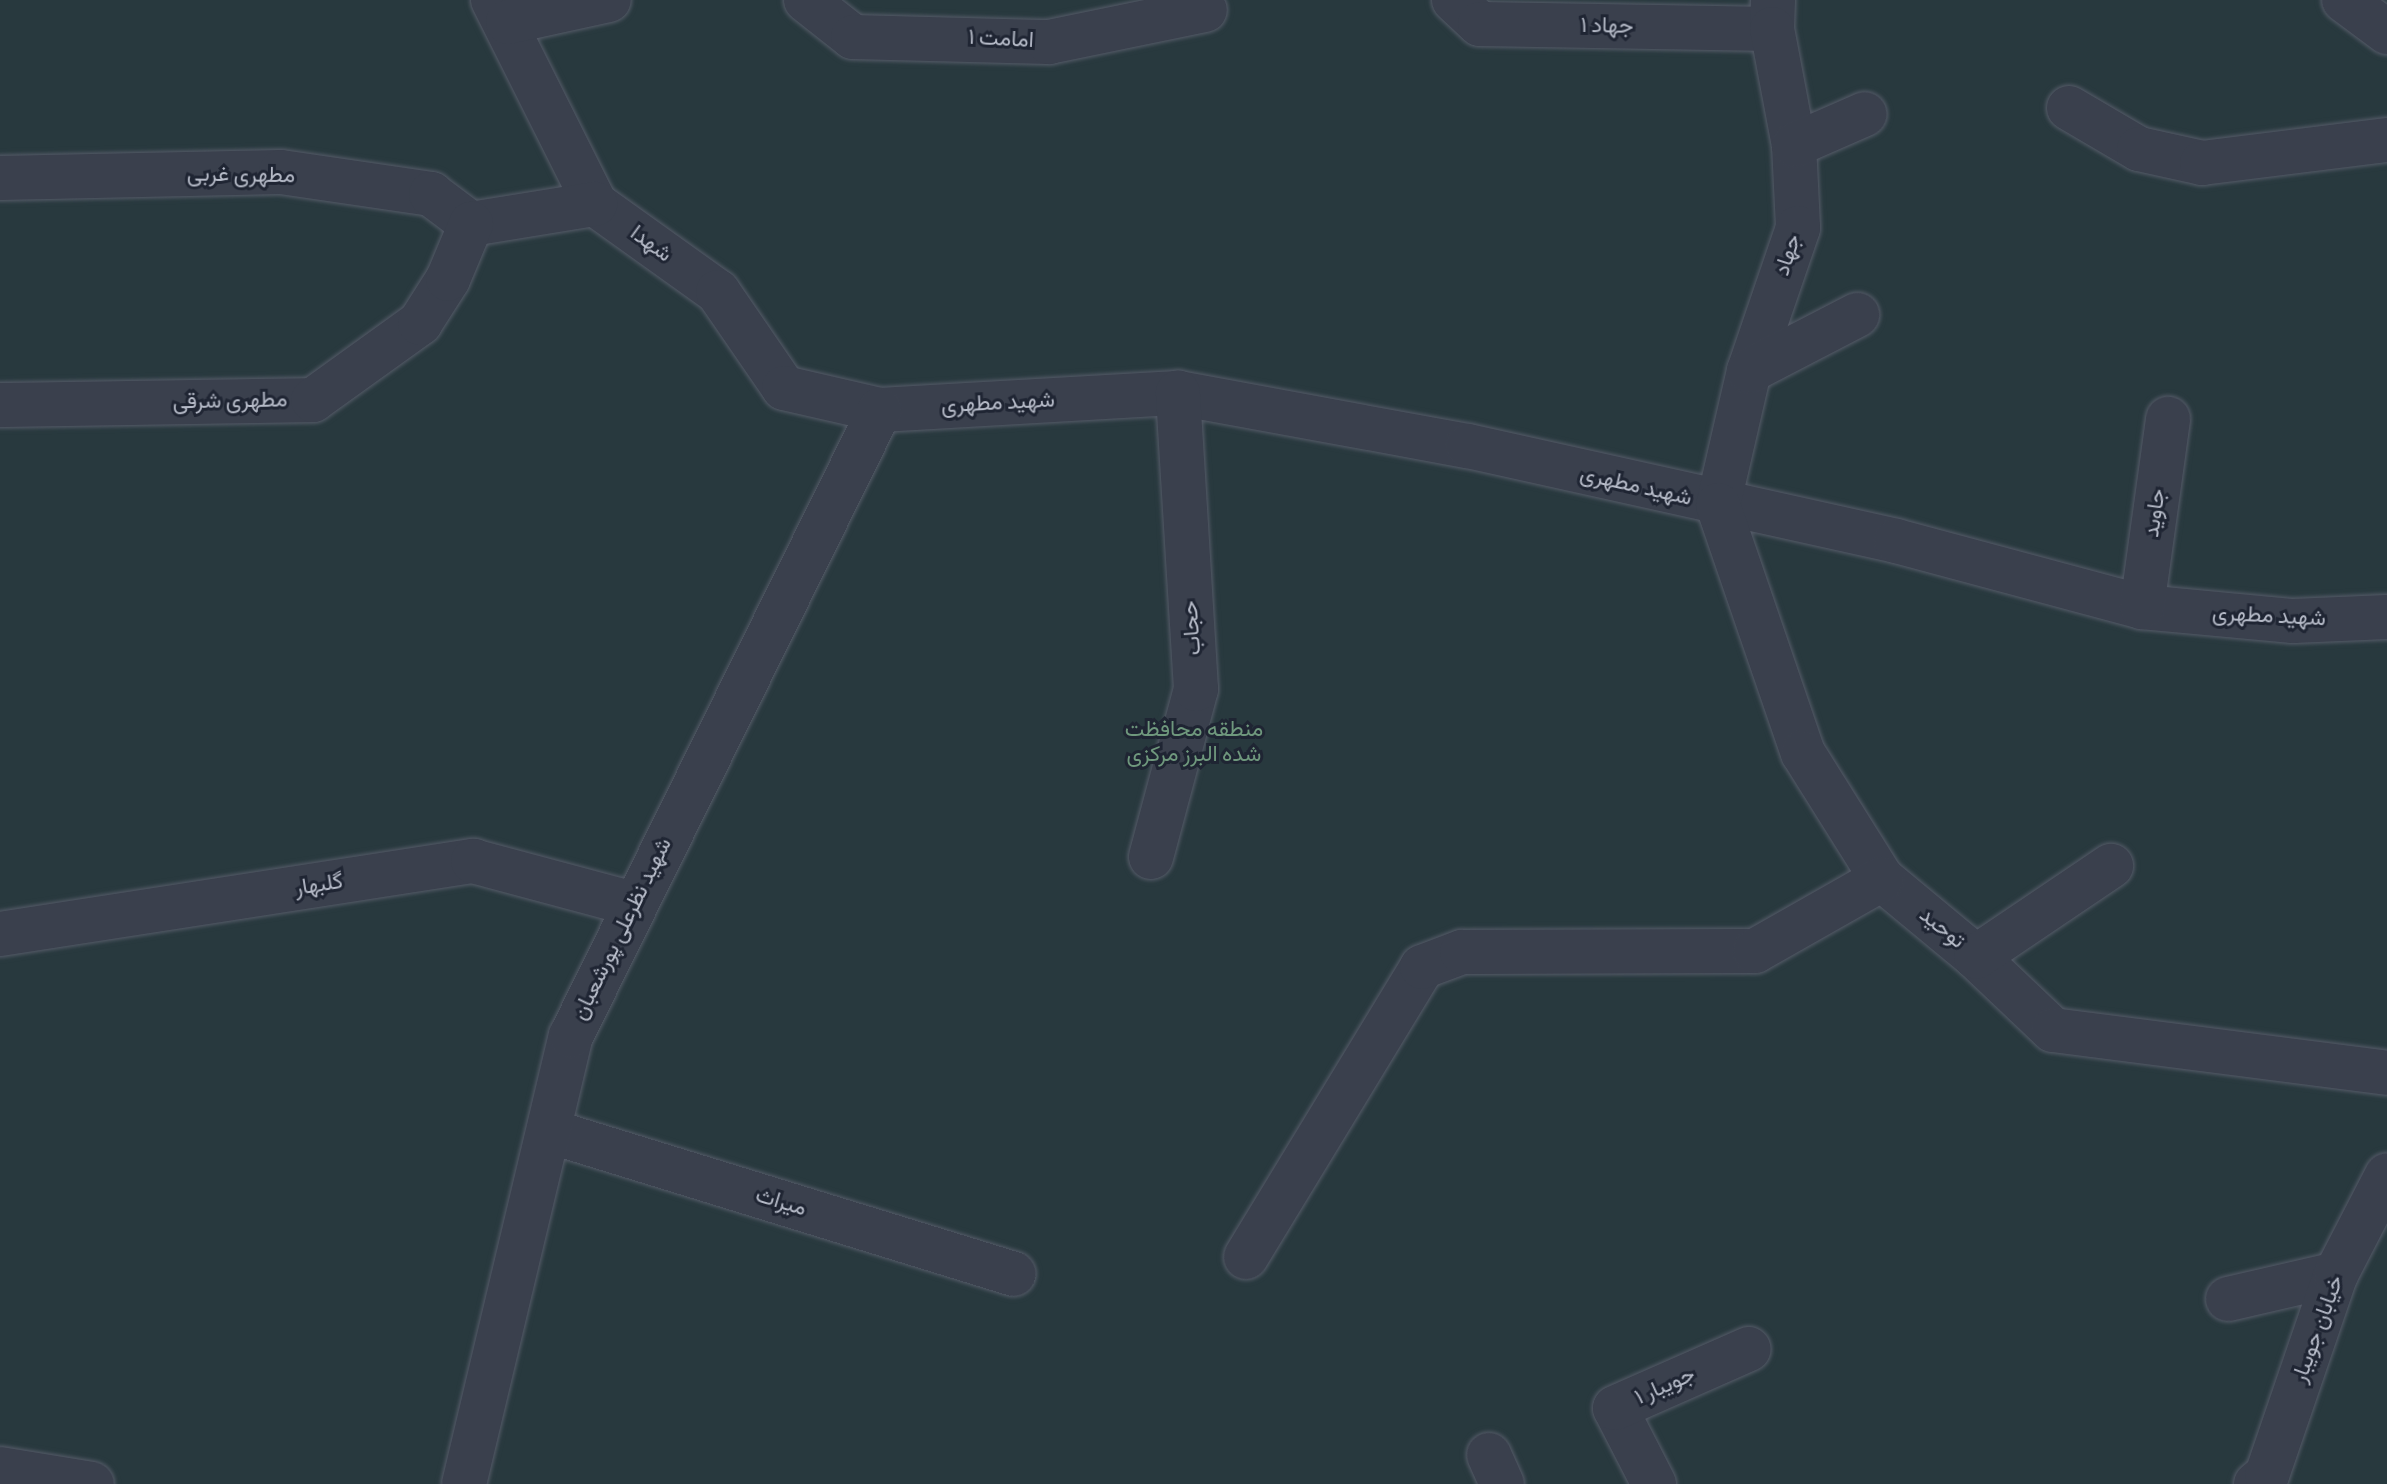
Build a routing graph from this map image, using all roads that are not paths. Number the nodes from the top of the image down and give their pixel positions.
1 (609, 0) edge
2 (806, 0) edge
3 (1454, 0) edge
4 (2344, 0) edge
5 (1775, 8) edge
6 (1205, 10) dead end
7 (501, 11) edge
8 (2387, 32) edge
9 (2069, 108) dead end
10 (1865, 114) dead end
11 (2387, 140) edge
12 (1794, 145) junction
13 (0, 178) edge
14 (595, 204) junction
15 (471, 224) junction
16 (1857, 315) dead end
17 (1749, 371) junction
18 (1178, 393) junction
19 (0, 405) edge
20 (880, 410) junction
21 (2168, 419) dead end
22 (1718, 505) junction
23 (2142, 607) junction
24 (2387, 617) edge
25 (1151, 857) dead end
26 (2111, 866) dead end
27 (1882, 879) junction
28 (634, 904) junction
29 (0, 934) edge
30 (1976, 957) junction
31 (2387, 1073) edge
32 (549, 1131) junction
33 (2387, 1175) edge
34 (1246, 1257) dead end
35 (1013, 1274) dead end
36 (2336, 1274) junction
37 (2228, 1299) dead end
38 (1749, 1349) dead end
39 (0, 1469) edge
40 (92, 1484) edge
41 (464, 1484) edge
42 (1654, 1484) edge
43 (2256, 1484) edge

1 - 7 street
2 - 6 street, امامت ۱
3 - 5 street, جهاد ۱
4 - 8 street
5 - 12 street, جهاد
7 - 14 street, شهدا
9 - 11 street
10 - 12 street
12 - 17 street, جهاد
13 - 15 street, مطهری غربی
14 - 15 street
14 - 20 street, شهدا
15 - 19 street, مطهری شرقی
16 - 17 street
17 - 22 street, جهاد
18 - 20 street, شهید مطهری
18 - 22 street, شهید مطهری
18 - 25 street, حجاب
20 - 28 street, شهید نظرعلی پورشعبان
21 - 23 street, جاوید
22 - 23 street, شهید مطهری
22 - 27 street, توحید
23 - 24 street, شهید مطهری
26 - 30 street
27 - 30 street, توحید
27 - 34 street
28 - 29 street, گلبهار
28 - 32 street, شهید نظرعلی پورشعبان
30 - 31 street, توحید
32 - 35 street, میراث
32 - 41 street, شهید نظرعلی پورشعبان
33 - 36 street, خیابان جویبار
36 - 37 street
36 - 43 street, خیابان جویبار
38 - 42 street, جویبار ۱
39 - 40 street

